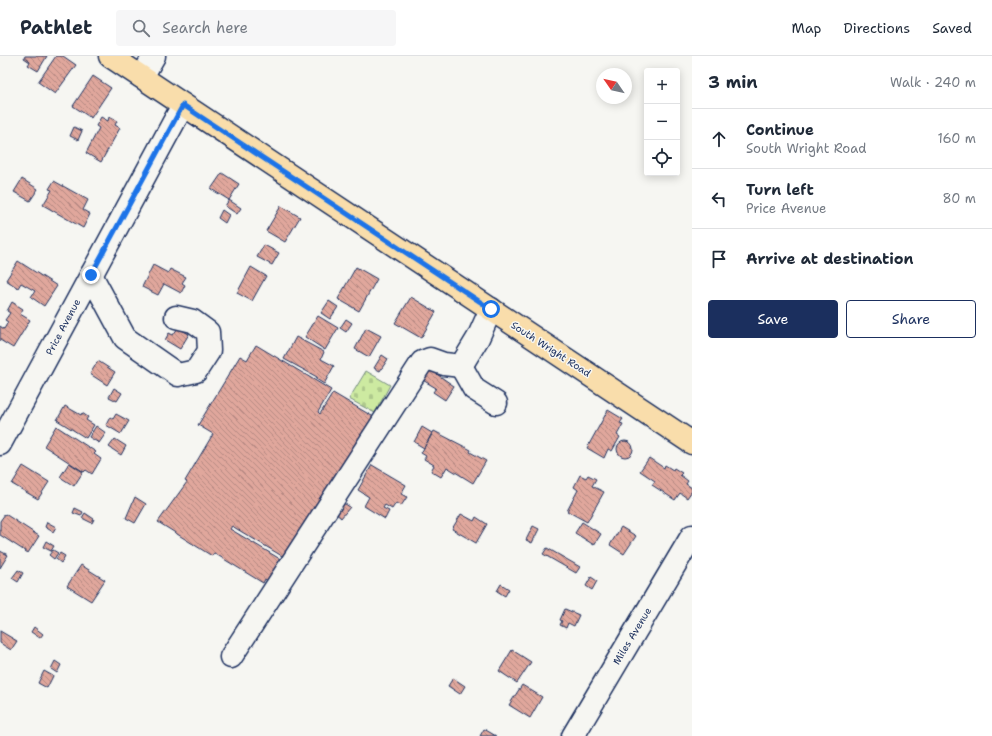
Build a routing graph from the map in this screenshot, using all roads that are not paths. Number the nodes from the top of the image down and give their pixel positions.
1 (110, 56) edge
2 (154, 56) edge
3 (142, 77) junction
4 (183, 105) junction
5 (91, 275) junction
6 (491, 309) junction
7 (176, 317) dead end
8 (461, 366) junction
9 (496, 403) dead end
10 (692, 443) edge
11 (0, 444) edge
12 (692, 536) edge
13 (231, 657) dead end
14 (573, 736) edge

1 - 3 main road, South Wright Road
2 - 3 street
3 - 4 main road, South Wright Road
4 - 5 street, Price Avenue
4 - 6 main road, South Wright Road
5 - 7 street
5 - 11 street, Price Avenue
6 - 8 street
6 - 10 main road, South Wright Road
8 - 9 street
8 - 13 street
12 - 14 street, Miles Avenue

